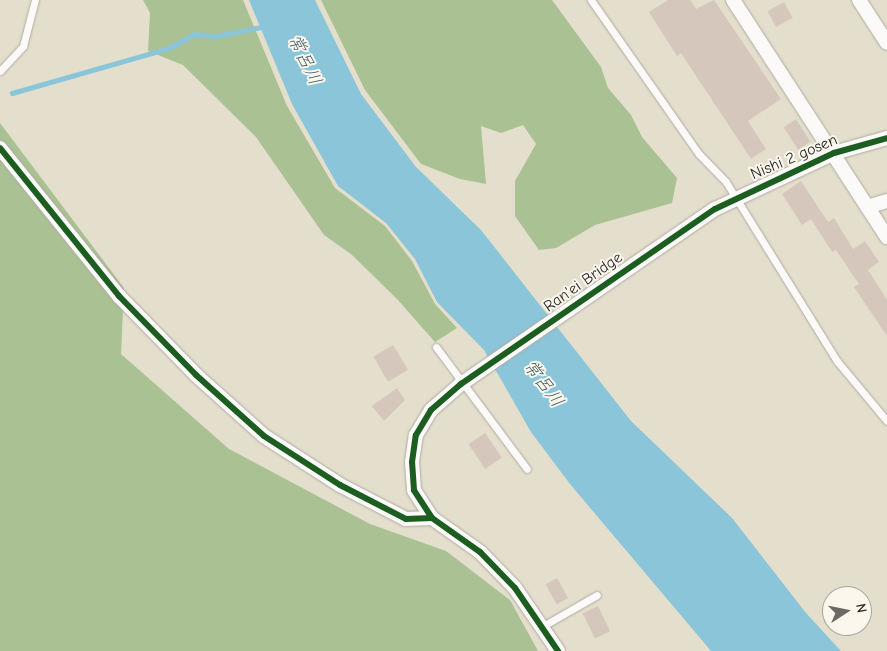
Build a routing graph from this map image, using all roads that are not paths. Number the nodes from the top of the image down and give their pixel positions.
1 (34, 0) edge
2 (590, 0) edge
3 (733, 0) edge
4 (858, 0) edge
5 (887, 43) edge
6 (0, 71) edge
7 (887, 138) edge
8 (0, 148) edge
9 (834, 153) junction
10 (736, 197) junction
11 (887, 201) edge
12 (867, 207) junction
13 (715, 209) joint
14 (887, 237) edge
15 (436, 347) dead end
16 (465, 382) junction
17 (887, 421) edge
18 (528, 469) dead end
19 (432, 518) junction
20 (597, 595) dead end
21 (543, 626) junction
22 (558, 651) edge

1 - 6 lane
2 - 10 lane
3 - 9 street
4 - 5 street
7 - 9 street, Nishi 2 gosen
8 - 19 street
9 - 10 street, Nishi 2 gosen
9 - 12 street
10 - 13 street, Nishi 2 gosen
10 - 17 lane
11 - 12 street
12 - 14 street
13 - 16 street, Ran'ei Bridge
15 - 16 lane
16 - 18 lane
16 - 19 street, Ran'ei Bridge
19 - 21 street
20 - 21 lane
21 - 22 street

